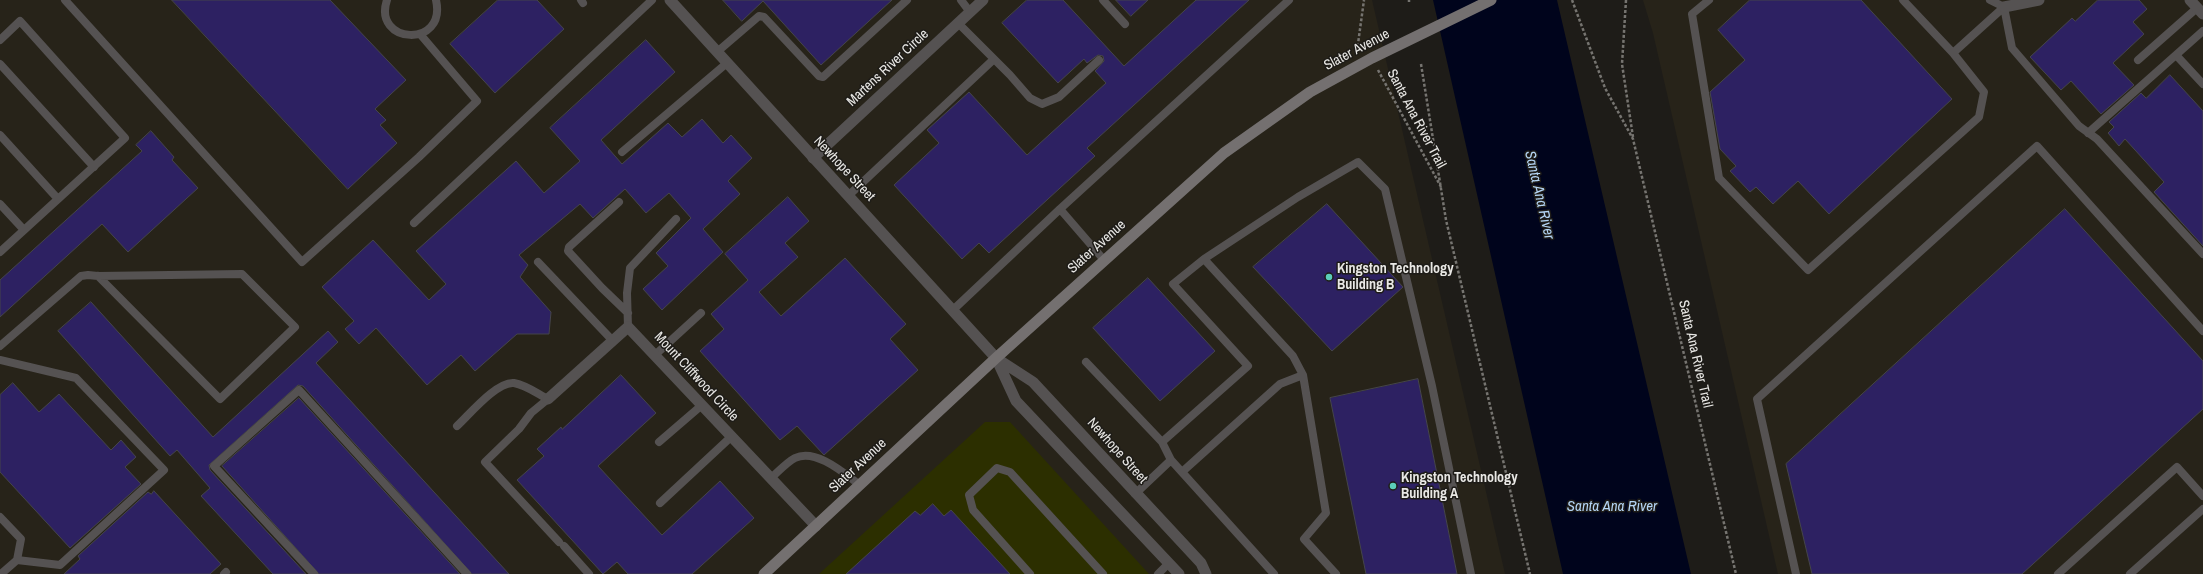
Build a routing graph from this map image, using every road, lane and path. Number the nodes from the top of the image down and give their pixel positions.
1 (65, 0) edge
2 (436, 0) edge
3 (652, 0) edge
4 (670, 0) edge
5 (907, 0) edge
6 (961, 0) edge
7 (983, 0) edge
8 (1103, 0) edge
9 (1289, 0) edge
10 (1364, 0) edge
11 (1491, 0) edge
12 (1572, 0) edge
13 (1626, 0) edge
14 (1710, 0) edge
15 (1903, 0) edge
16 (1990, 0) edge
17 (2039, 0) edge
18 (384, 2) edge
19 (2019, 2) edge
20 (2004, 7) junction
21 (2196, 7) edge
22 (970, 12) junction
23 (958, 23) junction
24 (1125, 24) dead end
25 (2203, 31) edge
26 (420, 34) junction
27 (0, 40) edge
28 (717, 52) junction
29 (1953, 53) junction
30 (2176, 55) junction
31 (1372, 58) junction
32 (994, 59) junction
33 (1099, 60) dead end
34 (2138, 60) dead end
35 (727, 63) junction
36 (0, 64) edge
37 (1421, 64) dead end
38 (1355, 67) junction
39 (2203, 84) edge
40 (2088, 133) junction
41 (0, 135) edge
42 (1633, 139) junction
43 (622, 152) dead end
44 (813, 158) junction
45 (94, 167) junction
46 (1442, 189) junction
47 (848, 196) junction
48 (58, 199) junction
49 (619, 202) dead end
50 (0, 204) edge
51 (1060, 209) junction
52 (676, 219) dead end
53 (414, 223) dead end
54 (24, 230) junction
55 (0, 252) edge
56 (2203, 254) edge
57 (1204, 259) junction
58 (1104, 260) junction
59 (538, 262) dead end
60 (98, 276) junction
61 (954, 309) junction
62 (628, 313) junction
63 (701, 313) dead end
64 (628, 327) junction
65 (2203, 331) edge
66 (613, 340) junction
67 (0, 346) edge
68 (655, 355) junction
69 (996, 358) junction
70 (0, 360) edge
71 (1086, 362) dead end
72 (1303, 375) junction
73 (548, 399) junction
74 (702, 405) junction
75 (457, 426) dead end
76 (732, 436) junction
77 (659, 442) dead end
78 (1162, 442) junction
79 (1171, 460) junction
80 (1182, 472) junction
81 (771, 478) junction
82 (860, 485) junction
83 (1136, 494) junction
84 (2203, 496) edge
85 (660, 504) dead end
86 (2203, 509) edge
87 (0, 517) edge
88 (816, 526) junction
89 (17, 560) junction
90 (1169, 563) junction
91 (1, 574) edge
92 (314, 574) edge
93 (467, 574) edge
94 (589, 574) edge
95 (764, 574) edge
96 (1030, 574) edge
97 (1103, 574) edge
98 (1158, 574) edge
99 (1179, 574) edge
100 (1206, 574) edge
101 (1274, 574) edge
102 (1336, 574) edge
103 (1471, 574) edge
104 (1530, 574) edge
105 (1736, 574) edge
106 (1796, 574) edge
107 (2058, 574) edge
108 (2130, 574) edge

1 - 26 lane
2 - 26 lane
3 - 53 lane
4 - 28 street, Newhope Street
5 - 28 lane
6 - 22 lane
7 - 22 street, Martens River Circle
8 - 24 lane
9 - 51 lane
10 - 38 path
11 - 31 main road, Slater Avenue
12 - 42 path, Santa Ana River Trail
13 - 42 path, Santa Ana River Trail
14 - 29 lane
15 - 29 lane
16 - 20 lane
17 - 19 street
18 - 26 lane
19 - 20 street
20 - 29 lane
20 - 40 lane
21 - 34 lane
22 - 23 street, Martens River Circle
23 - 32 lane
23 - 44 street, Martens River Circle
25 - 30 lane
27 - 45 lane
28 - 35 street, Newhope Street
30 - 39 lane
30 - 40 lane
31 - 38 main road, Slater Avenue
31 - 46 path, Santa Ana River Trail
32 - 33 lane
32 - 47 lane
35 - 43 lane
35 - 44 street, Newhope Street
36 - 45 lane
37 - 46 path, Santa Ana River Trail
38 - 58 main road, Slater Avenue
40 - 56 lane
41 - 48 lane
42 - 105 path, Santa Ana River Trail
44 - 47 street, Newhope Street
45 - 48 lane
46 - 104 path, Santa Ana River Trail
47 - 61 street, Newhope Street
48 - 54 lane
49 - 62 lane
50 - 54 lane
51 - 58 lane
51 - 61 lane
52 - 62 lane
54 - 55 lane
57 - 72 lane
57 - 78 lane
57 - 103 lane
58 - 69 main road, Slater Avenue
59 - 66 lane
60 - 60 lane
60 - 67 lane
61 - 69 street, Newhope Street
62 - 64 lane
63 - 68 lane
64 - 66 street
64 - 68 street, Mount Cliffwood Circle
65 - 106 lane
66 - 73 street
68 - 74 street, Mount Cliffwood Circle
69 - 82 main road, Slater Avenue
69 - 83 street, Newhope Street
69 - 90 street, Newhope Street
70 - 89 lane
71 - 78 lane
72 - 80 lane
72 - 102 lane
73 - 75 lane
73 - 94 lane
74 - 76 street, Mount Cliffwood Circle
74 - 77 lane
76 - 81 street, Mount Cliffwood Circle
76 - 85 lane
78 - 79 lane
79 - 80 lane
79 - 83 lane
80 - 101 lane
81 - 82 lane
81 - 88 street, Mount Cliffwood Circle
82 - 88 main road, Slater Avenue
83 - 100 street, Newhope Street
84 - 107 lane
86 - 108 lane
87 - 89 lane
88 - 95 main road, Slater Avenue
89 - 91 lane
90 - 98 lane
90 - 99 street, Newhope Street
92 - 93 lane
96 - 97 lane

